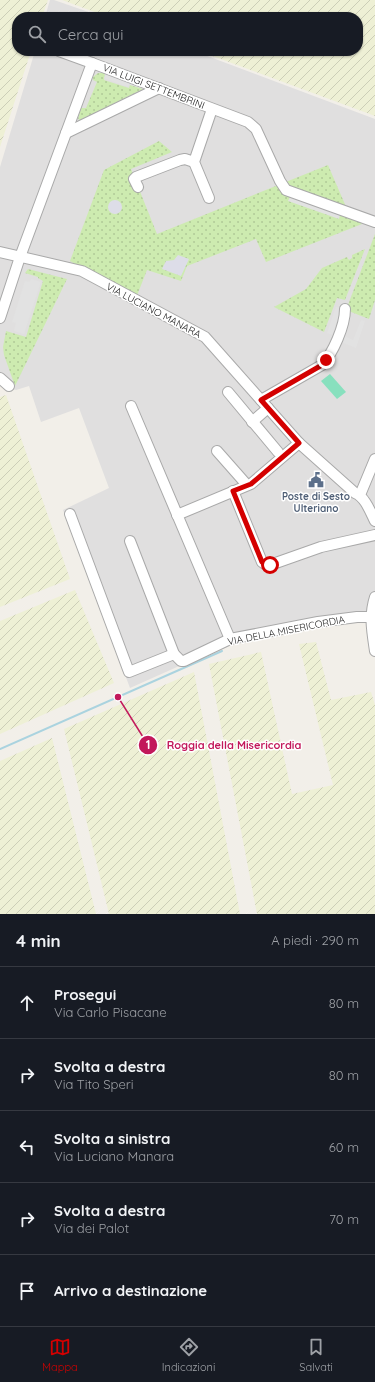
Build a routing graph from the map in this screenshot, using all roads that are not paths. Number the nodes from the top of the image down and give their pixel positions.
1 (73, 56) edge
2 (92, 63) junction
3 (159, 88) junction
4 (212, 109) junction
5 (66, 133) junction
6 (194, 162) junction
7 (138, 187) dead end
8 (209, 198) dead end
9 (375, 222) edge
10 (0, 252) edge
11 (20, 257) junction
12 (345, 309) dead end
13 (0, 318) edge
14 (0, 378) edge
15 (9, 386) dead end
16 (228, 392) dead end
17 (264, 404) junction
18 (131, 406) dead end
19 (252, 422) junction
20 (299, 443) junction
21 (217, 451) dead end
22 (278, 452) dead end
23 (375, 459) edge
24 (247, 486) junction
25 (233, 491) junction
26 (360, 495) junction
27 (70, 514) dead end
28 (177, 515) junction
29 (375, 520) edge
30 (375, 535) edge
31 (130, 541) dead end
32 (375, 597) edge
33 (371, 617) junction
34 (230, 639) junction
35 (375, 651) edge
36 (177, 658) junction

1 - 2 street
2 - 3 street, VIA LUIGI SETTEMBRINI
2 - 5 street, VIA LUIGI SETTEMBRINI
3 - 4 street, VIA LUIGI SETTEMBRINI
3 - 5 street
4 - 6 street
4 - 9 street, VIA LUIGI SETTEMBRINI
5 - 11 street, VIA LUIGI SETTEMBRINI
6 - 7 street
6 - 8 street
10 - 11 street, VIA LUCIANO MANARA
11 - 13 street, VIA LUIGI SETTEMBRINI
11 - 17 street, VIA LUCIANO MANARA
12 - 17 street
14 - 15 street
16 - 19 street
17 - 19 street
17 - 20 street, VIA LUCIANO MANARA
18 - 28 street
19 - 22 street
20 - 24 street
20 - 26 street, VIA LUCIANO MANARA
21 - 24 street
23 - 26 street
24 - 25 street
25 - 28 street
25 - 30 street
26 - 29 street, VIA LUCIANO MANARA
27 - 36 street, VIA DELLA MISERICORDIA
28 - 34 street
31 - 36 street
32 - 33 street
33 - 34 street, VIA DELLA MISERICORDIA
33 - 35 street
34 - 36 street, VIA DELLA MISERICORDIA

